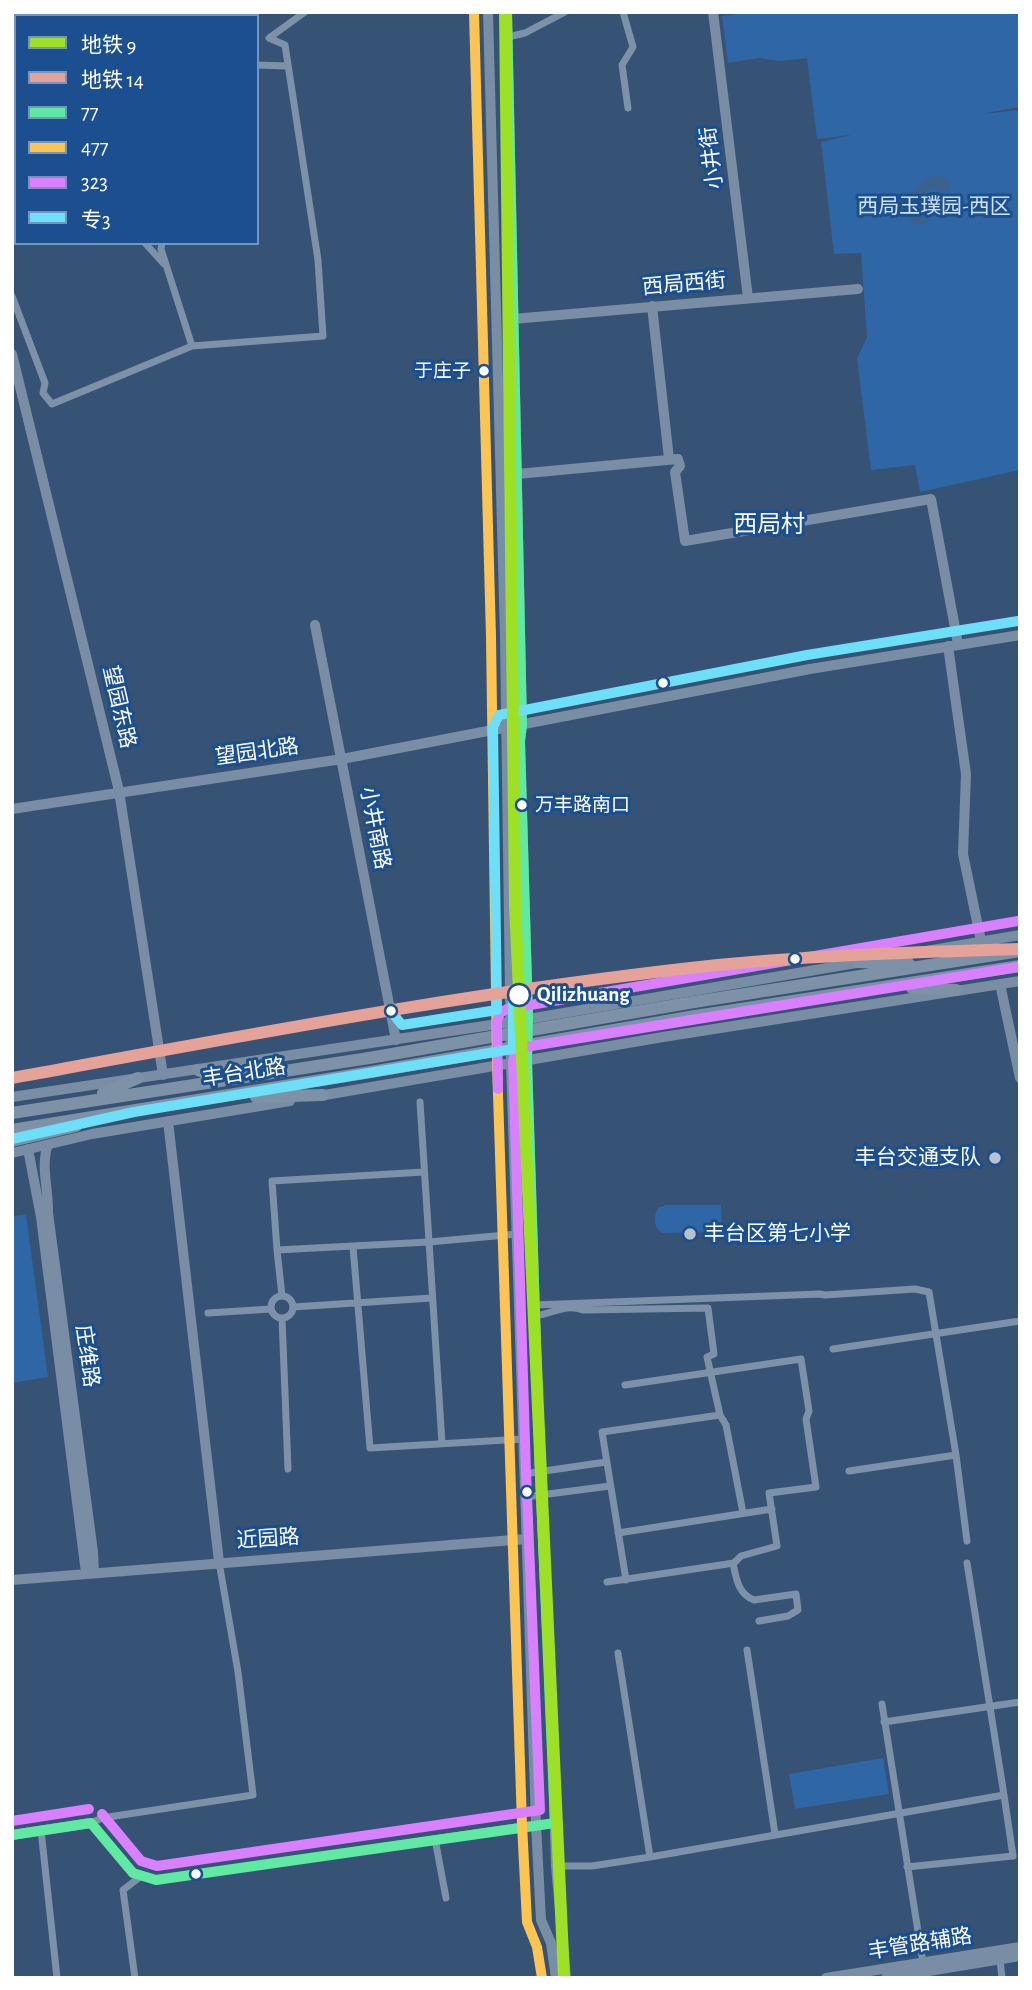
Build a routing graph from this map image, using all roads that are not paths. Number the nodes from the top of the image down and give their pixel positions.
1 (305, 12) edge
2 (488, 12) edge
3 (508, 12) edge
4 (565, 12) edge
5 (623, 12) edge
6 (713, 12) edge
7 (488, 31) junction
8 (508, 37) junction
9 (259, 65) edge
10 (288, 66) junction
11 (510, 99) junction
12 (628, 107) dead end
13 (147, 245) edge
14 (161, 245) edge
15 (167, 267) junction
16 (858, 289) dead end
17 (12, 296) edge
18 (748, 298) junction
19 (652, 306) junction
20 (513, 319) junction
21 (192, 346) junction
22 (12, 354) edge
23 (669, 459) junction
24 (517, 474) junction
25 (315, 625) dead end
26 (1020, 635) edge
27 (953, 645) junction
28 (522, 725) junction
29 (507, 727) junction
30 (342, 759) junction
31 (119, 792) junction
32 (12, 809) edge
33 (1020, 935) edge
34 (981, 941) junction
35 (1020, 951) edge
36 (858, 962) junction
37 (937, 965) junction
38 (1020, 966) edge
39 (1020, 981) edge
40 (1000, 984) junction
41 (883, 987) junction
42 (956, 990) junction
43 (528, 1018) junction
44 (511, 1022) junction
45 (442, 1033) junction
46 (396, 1040) junction
47 (527, 1061) junction
48 (511, 1064) junction
49 (198, 1070) junction
50 (163, 1075) junction
51 (430, 1077) junction
52 (138, 1078) junction
53 (1020, 1078) edge
54 (225, 1079) junction
55 (323, 1095) junction
56 (12, 1097) edge
57 (203, 1099) junction
58 (85, 1101) junction
59 (420, 1102) dead end
60 (12, 1113) edge
61 (107, 1115) junction
62 (168, 1121) junction
63 (12, 1130) edge
64 (12, 1141) edge
65 (48, 1144) junction
66 (28, 1149) junction
67 (12, 1153) edge
68 (424, 1172) junction
69 (517, 1234) junction
70 (429, 1242) junction
71 (353, 1247) junction
72 (277, 1250) junction
73 (282, 1296) junction
74 (432, 1298) junction
75 (357, 1303) junction
76 (293, 1307) junction
77 (271, 1309) junction
78 (534, 1310) junction
79 (208, 1313) dead end
80 (282, 1318) junction
81 (1020, 1321) edge
82 (937, 1334) junction
83 (834, 1349) dead end
84 (711, 1373) junction
85 (625, 1385) dead end
86 (720, 1415) junction
87 (523, 1439) junction
88 (442, 1443) junction
89 (956, 1455) junction
90 (606, 1462) junction
91 (288, 1469) dead end
92 (849, 1471) dead end
93 (540, 1472) junction
94 (524, 1474) junction
95 (610, 1486) junction
96 (541, 1495) junction
97 (525, 1497) junction
98 (772, 1509) junction
99 (743, 1513) junction
100 (618, 1533) junction
101 (526, 1539) junction
102 (967, 1541) dead end
103 (219, 1562) junction
104 (733, 1563) junction
105 (967, 1563) dead end
106 (90, 1573) junction
107 (12, 1580) edge
108 (626, 1580) junction
109 (607, 1582) dead end
110 (759, 1621) dead end
111 (747, 1650) dead end
112 (618, 1653) dead end
113 (1020, 1702) edge
114 (882, 1704) dead end
115 (990, 1706) junction
116 (884, 1722) junction
117 (1004, 1795) junction
118 (898, 1813) junction
119 (555, 1823) junction
120 (91, 1824) junction
121 (536, 1824) junction
122 (41, 1830) junction
123 (775, 1834) junction
124 (12, 1835) edge
125 (436, 1839) junction
126 (650, 1857) junction
127 (556, 1866) junction
128 (907, 1867) junction
129 (140, 1877) junction
130 (446, 1898) dead end
131 (561, 1918) junction
132 (542, 1924) junction
133 (1019, 1947) edge
134 (1020, 1956) edge
135 (1001, 1959) junction
136 (923, 1963) junction
137 (57, 1978) edge
138 (135, 1978) edge
139 (556, 1978) edge
140 (566, 1978) edge
141 (826, 1978) edge
142 (886, 1978) edge
143 (1002, 1978) edge

1 - 10 street
2 - 7 street
3 - 8 street
4 - 8 street
5 - 12 street
6 - 18 street, 小井街
7 - 11 street
7 - 29 street
8 - 11 street
9 - 10 street
10 - 21 street
11 - 20 street
13 - 15 street
14 - 15 street
15 - 21 street
16 - 18 street, 西局西街
17 - 21 street
18 - 19 street, 西局西街
19 - 20 street, 西局西街
19 - 23 street
20 - 24 street
22 - 31 street, 望园东路
23 - 24 street
23 - 27 street
24 - 28 street
25 - 30 street, 小井南路
26 - 27 street, 望园北路
27 - 28 street, 望园北路
27 - 34 street
28 - 29 street, 望园北路
28 - 43 street
29 - 30 street, 望园北路
29 - 44 street
30 - 31 street, 望园北路
30 - 46 street, 小井南路
31 - 32 street, 望园北路
31 - 50 street, 望园东路
33 - 34 street, 丰台北路
34 - 36 street, 丰台北路
35 - 37 highway, 丰台北路
36 - 37 highway
36 - 43 street, 丰台北路
37 - 54 highway, 丰台北路, bridge
38 - 41 highway, 丰台北路
39 - 40 street, 丰台北路
40 - 42 street, 丰台北路
40 - 53 street
41 - 42 highway
41 - 57 highway, 丰台北路, bridge
42 - 47 street, 丰台北路
43 - 44 street, 丰台北路
43 - 47 street
44 - 45 street, 丰台北路
44 - 48 street
45 - 46 street, 丰台北路
45 - 51 street
46 - 49 street, 丰台北路
47 - 48 street, 丰台北路
47 - 78 street
48 - 51 street, 丰台北路
48 - 69 street
49 - 50 street, 丰台北路
49 - 54 highway
50 - 52 street, 丰台北路
51 - 55 street, 丰台北路
52 - 56 street, 丰台北路
52 - 58 highway
54 - 58 highway, 丰台北路
55 - 57 highway
55 - 62 street, 丰台北路
57 - 61 highway, 丰台北路
58 - 60 highway, 丰台北路
59 - 68 street
61 - 63 highway, 丰台北路
61 - 64 highway
62 - 65 street, 丰台北路
62 - 103 street
65 - 66 street, 丰台北路
65 - 106 street, 庄维路
66 - 67 street, 丰台北路
66 - 106 street, 庄维路
68 - 70 street
68 - 72 street
69 - 70 street
69 - 87 street
70 - 71 street
70 - 74 street
71 - 72 street
71 - 75 street
72 - 73 street
73 - 76 street
73 - 77 street
74 - 75 street
74 - 88 street
75 - 76 street
75 - 88 street
76 - 80 street
77 - 79 street
77 - 80 street
78 - 82 street
78 - 84 street
78 - 93 street
80 - 91 street
81 - 82 street
82 - 83 street
82 - 89 street
84 - 85 street
84 - 86 street
84 - 98 street
86 - 90 street
86 - 99 street
87 - 88 street
87 - 94 street
89 - 92 street
89 - 102 street
90 - 93 street
90 - 95 street
93 - 94 street
93 - 96 street
94 - 97 street
95 - 96 street
95 - 100 street
96 - 97 street
96 - 119 street
97 - 101 street
98 - 99 street
98 - 104 street
99 - 100 street
100 - 108 street
101 - 103 street, 近园路
101 - 121 street
103 - 106 street, 近园路
103 - 120 street
104 - 108 street
104 - 110 street
105 - 115 street
106 - 107 street, 近园路
108 - 109 street
111 - 123 street
112 - 126 street
113 - 115 street
114 - 116 street
115 - 116 street
115 - 117 street
116 - 118 street
117 - 118 street
117 - 128 street
118 - 123 street
118 - 128 street
119 - 121 street
119 - 127 street
120 - 122 street
120 - 129 street
121 - 125 street
121 - 132 street
122 - 124 street
122 - 137 street
123 - 126 street
125 - 129 street
125 - 130 street
126 - 127 street
127 - 131 street
128 - 136 street
129 - 138 street
131 - 132 street
131 - 140 street
132 - 139 street
133 - 135 street
133 - 136 street, 丰管路辅路
134 - 135 street
135 - 142 street
135 - 143 street
136 - 141 street, 丰管路辅路

